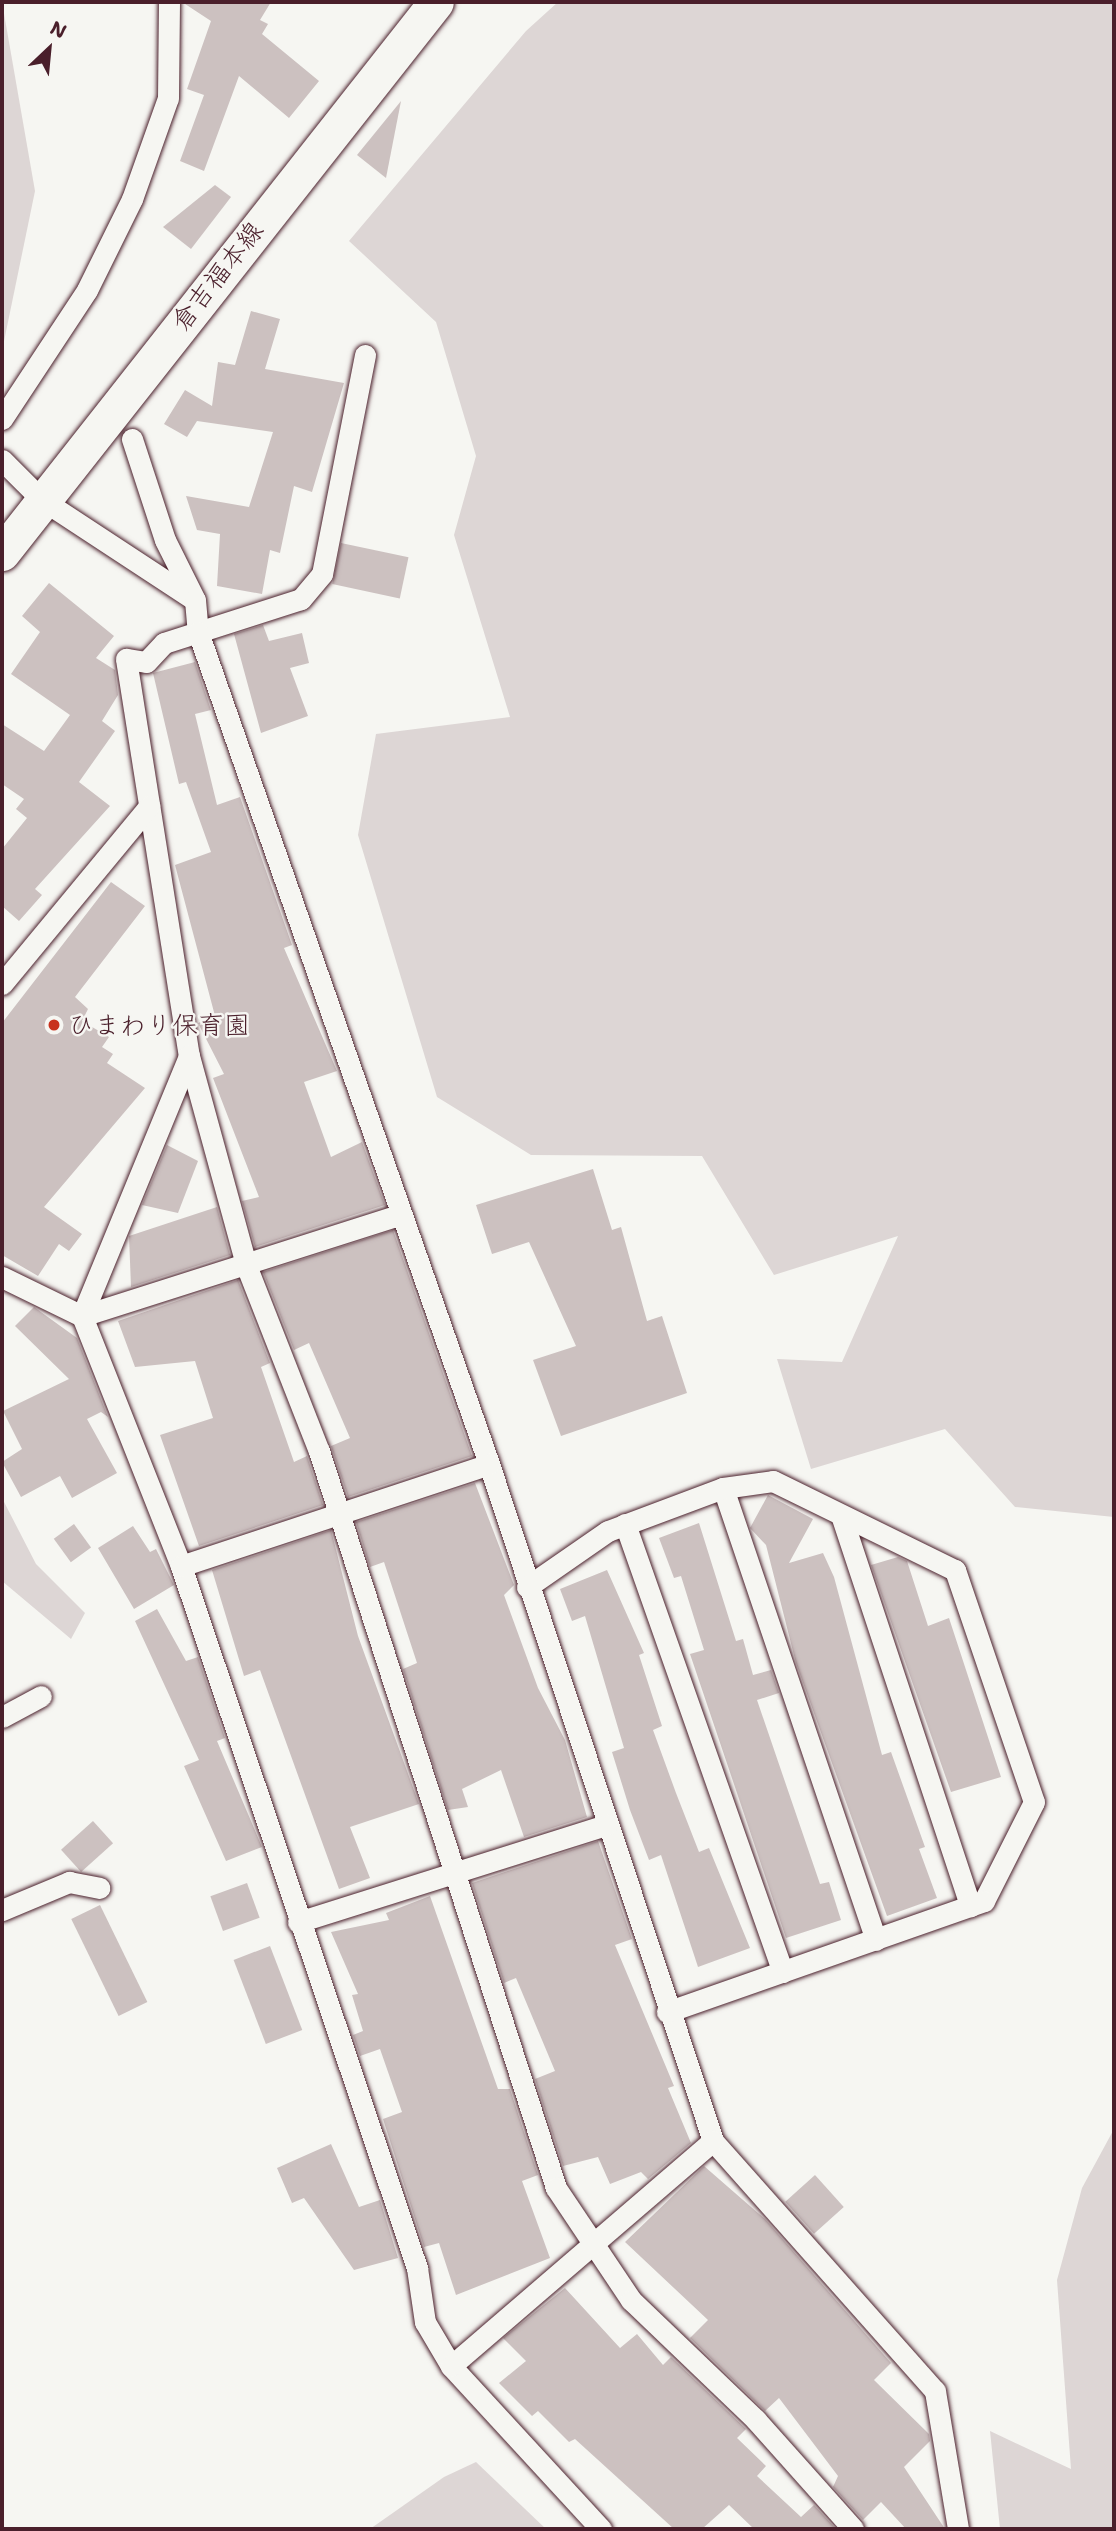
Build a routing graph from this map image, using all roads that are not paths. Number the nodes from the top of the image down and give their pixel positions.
1 (169, 2) edge
2 (436, 2) edge
3 (365, 355) dead end
4 (2, 419) edge
5 (132, 439) dead end
6 (2, 460) edge
7 (40, 499) junction
8 (2, 553) edge
9 (195, 600) junction
10 (198, 632) junction
11 (149, 806) junction
12 (2, 984) edge
13 (188, 1056) junction
14 (401, 1214) junction
15 (246, 1265) junction
16 (2, 1277) edge
17 (82, 1316) junction
18 (489, 1464) junction
19 (723, 1488) junction
20 (341, 1516) junction
21 (842, 1518) junction
22 (625, 1524) junction
23 (181, 1566) junction
24 (527, 1587) junction
25 (41, 1696) dead end
26 (2, 1717) edge
27 (606, 1825) junction
28 (454, 1873) junction
29 (99, 1888) dead end
30 (970, 1906) junction
31 (2, 1910) edge
32 (298, 1922) junction
33 (876, 1940) junction
34 (783, 1972) junction
35 (667, 2012) junction
36 (713, 2141) junction
37 (592, 2249) junction
38 (451, 2366) junction
39 (601, 2529) edge
40 (852, 2529) edge
41 (958, 2529) edge

1 - 4 street
2 - 7 main road, 倉吉福本線
3 - 10 street
5 - 9 street
6 - 7 street
7 - 8 main road, 倉吉福本線
7 - 9 street
9 - 10 street
10 - 11 street
10 - 14 street
11 - 12 street
11 - 13 street
13 - 15 street
13 - 17 street
14 - 15 street
14 - 18 street
15 - 17 street
15 - 20 street
16 - 17 street
17 - 23 street
18 - 20 street
18 - 24 street
19 - 21 street
19 - 22 street
19 - 33 street
20 - 23 street
20 - 28 street
21 - 30 street
21 - 30 street
22 - 24 street
22 - 34 street
23 - 32 street
24 - 27 street
25 - 26 street
27 - 28 street
27 - 35 street
28 - 32 street
28 - 37 street
29 - 31 street
30 - 33 street
32 - 38 street
33 - 34 street
34 - 35 street
35 - 36 street
36 - 37 street
36 - 41 street
37 - 38 street
37 - 40 street
38 - 39 street

